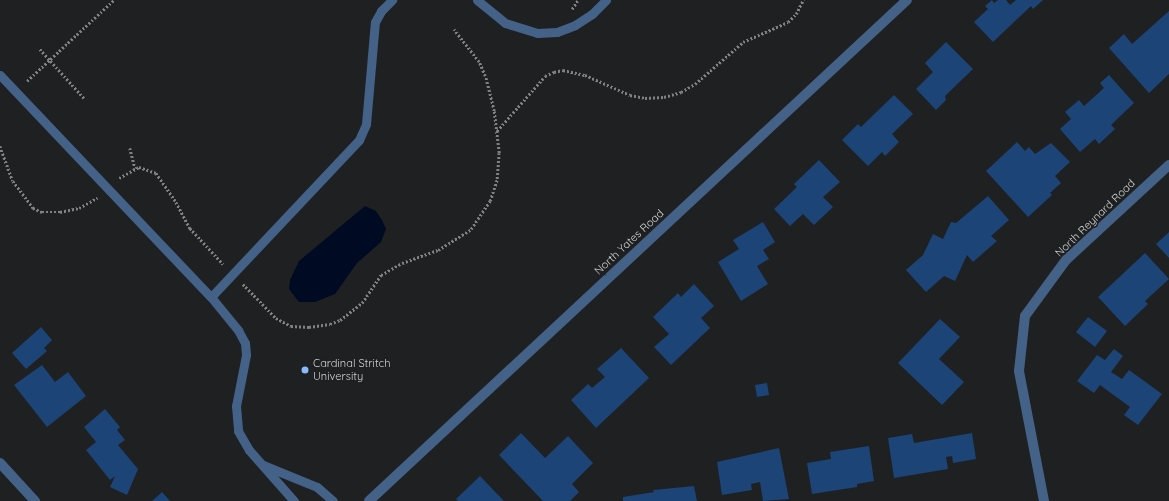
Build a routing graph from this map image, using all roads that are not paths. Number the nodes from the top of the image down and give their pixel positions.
1 (392, 0) edge
2 (477, 0) edge
3 (606, 0) edge
4 (907, 0) edge
5 (0, 75) edge
6 (1169, 165) edge
7 (211, 297) junction
8 (0, 463) edge
9 (262, 465) junction
10 (35, 501) edge
11 (294, 501) edge
12 (333, 501) edge
13 (369, 501) edge
14 (1044, 501) edge

1 - 7 lane
2 - 3 lane
4 - 13 street, North Yates Road
5 - 7 lane
6 - 14 street, North Reynard Road
7 - 9 lane
8 - 10 street
9 - 11 lane
9 - 12 lane

